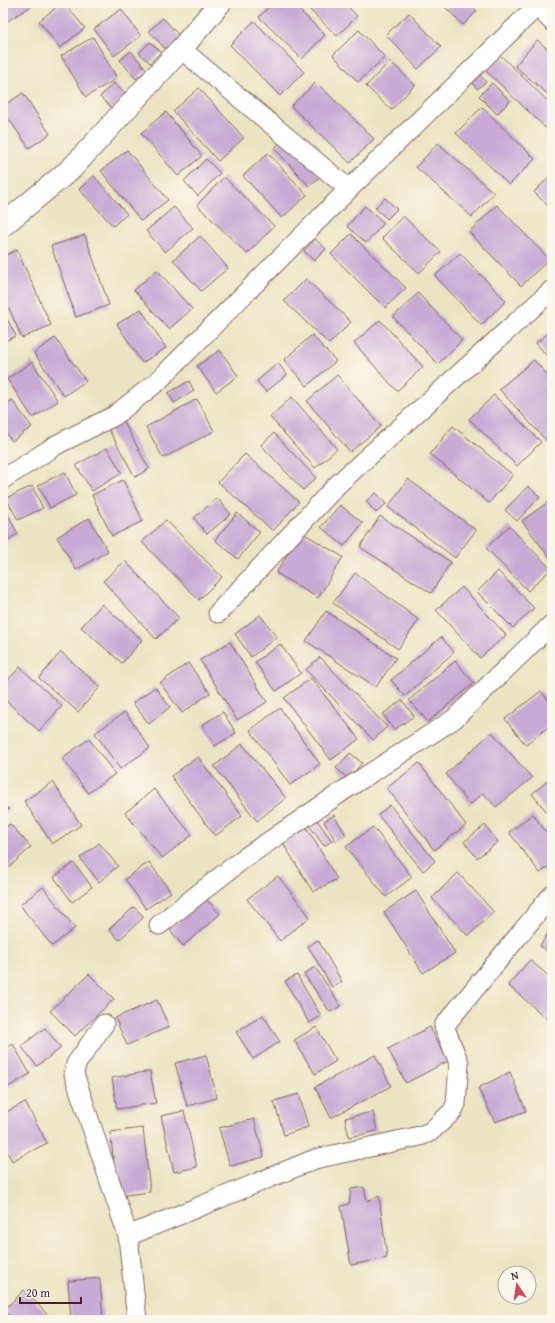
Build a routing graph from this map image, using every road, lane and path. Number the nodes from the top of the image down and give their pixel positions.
1 (220, 3) edge
2 (552, 21) edge
3 (181, 49) junction
4 (349, 189) junction
5 (3, 225) edge
6 (552, 290) edge
7 (3, 479) edge
8 (218, 613) dead end
9 (552, 624) edge
10 (552, 895) edge
11 (159, 925) dead end
12 (104, 1024) dead end
13 (128, 1236) junction
14 (137, 1320) edge

1 - 3 street
2 - 4 street
3 - 4 street
3 - 5 street
4 - 7 street
6 - 8 street
9 - 11 street
10 - 13 street
12 - 13 street
13 - 14 street

